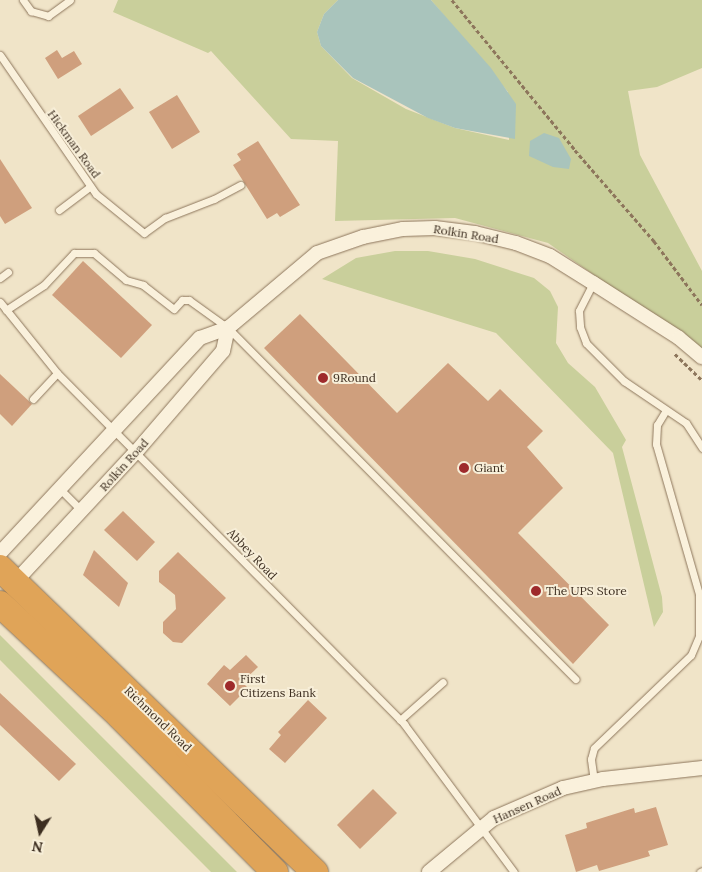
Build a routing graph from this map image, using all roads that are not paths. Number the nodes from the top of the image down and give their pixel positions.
1 (23, 0) edge
2 (70, 0) edge
3 (0, 56) edge
4 (240, 185) dead end
5 (90, 187) junction
6 (59, 210) dead end
7 (8, 272) dead end
8 (0, 278) edge
9 (593, 283) junction
10 (0, 302) edge
11 (6, 310) junction
12 (228, 328) junction
13 (702, 357) edge
14 (58, 373) junction
15 (33, 399) dead end
16 (666, 410) junction
17 (115, 431) junction
18 (702, 448) edge
19 (136, 452) junction
20 (60, 489) junction
21 (82, 511) junction
22 (0, 553) edge
23 (5, 578) edge
24 (0, 604) edge
25 (701, 611) edge
26 (575, 679) dead end
27 (443, 682) dead end
28 (400, 720) junction
29 (702, 768) edge
30 (594, 781) junction
31 (481, 827) junction
32 (275, 872) edge
33 (314, 872) edge
34 (429, 872) edge
35 (514, 872) edge

1 - 2 lane
3 - 5 lane, Hickman Road
4 - 5 lane, Hickman Road
5 - 6 lane
7 - 8 lane
9 - 12 street, Rolkin Road
9 - 13 street, Rolkin Road
9 - 16 lane
10 - 11 lane, Abbey Road
11 - 12 lane
11 - 14 lane, Abbey Road
12 - 17 street, Rolkin Road
12 - 19 street, Rolkin Road
12 - 26 lane
14 - 15 lane
14 - 17 lane, Abbey Road
16 - 18 lane
16 - 25 lane
17 - 19 lane, Abbey Road
17 - 20 street, Rolkin Road
19 - 21 street, Rolkin Road
19 - 28 lane, Abbey Road
20 - 21 lane
20 - 22 street, Rolkin Road
21 - 23 street, Rolkin Road
23 - 33 highway, Richmond Road
24 - 32 highway, Richmond Road
25 - 30 lane
27 - 28 lane
28 - 31 lane, Abbey Road
29 - 30 street, Hansen Road
30 - 31 street, Hansen Road
31 - 34 street, Hansen Road
31 - 35 lane, Abbey Road

